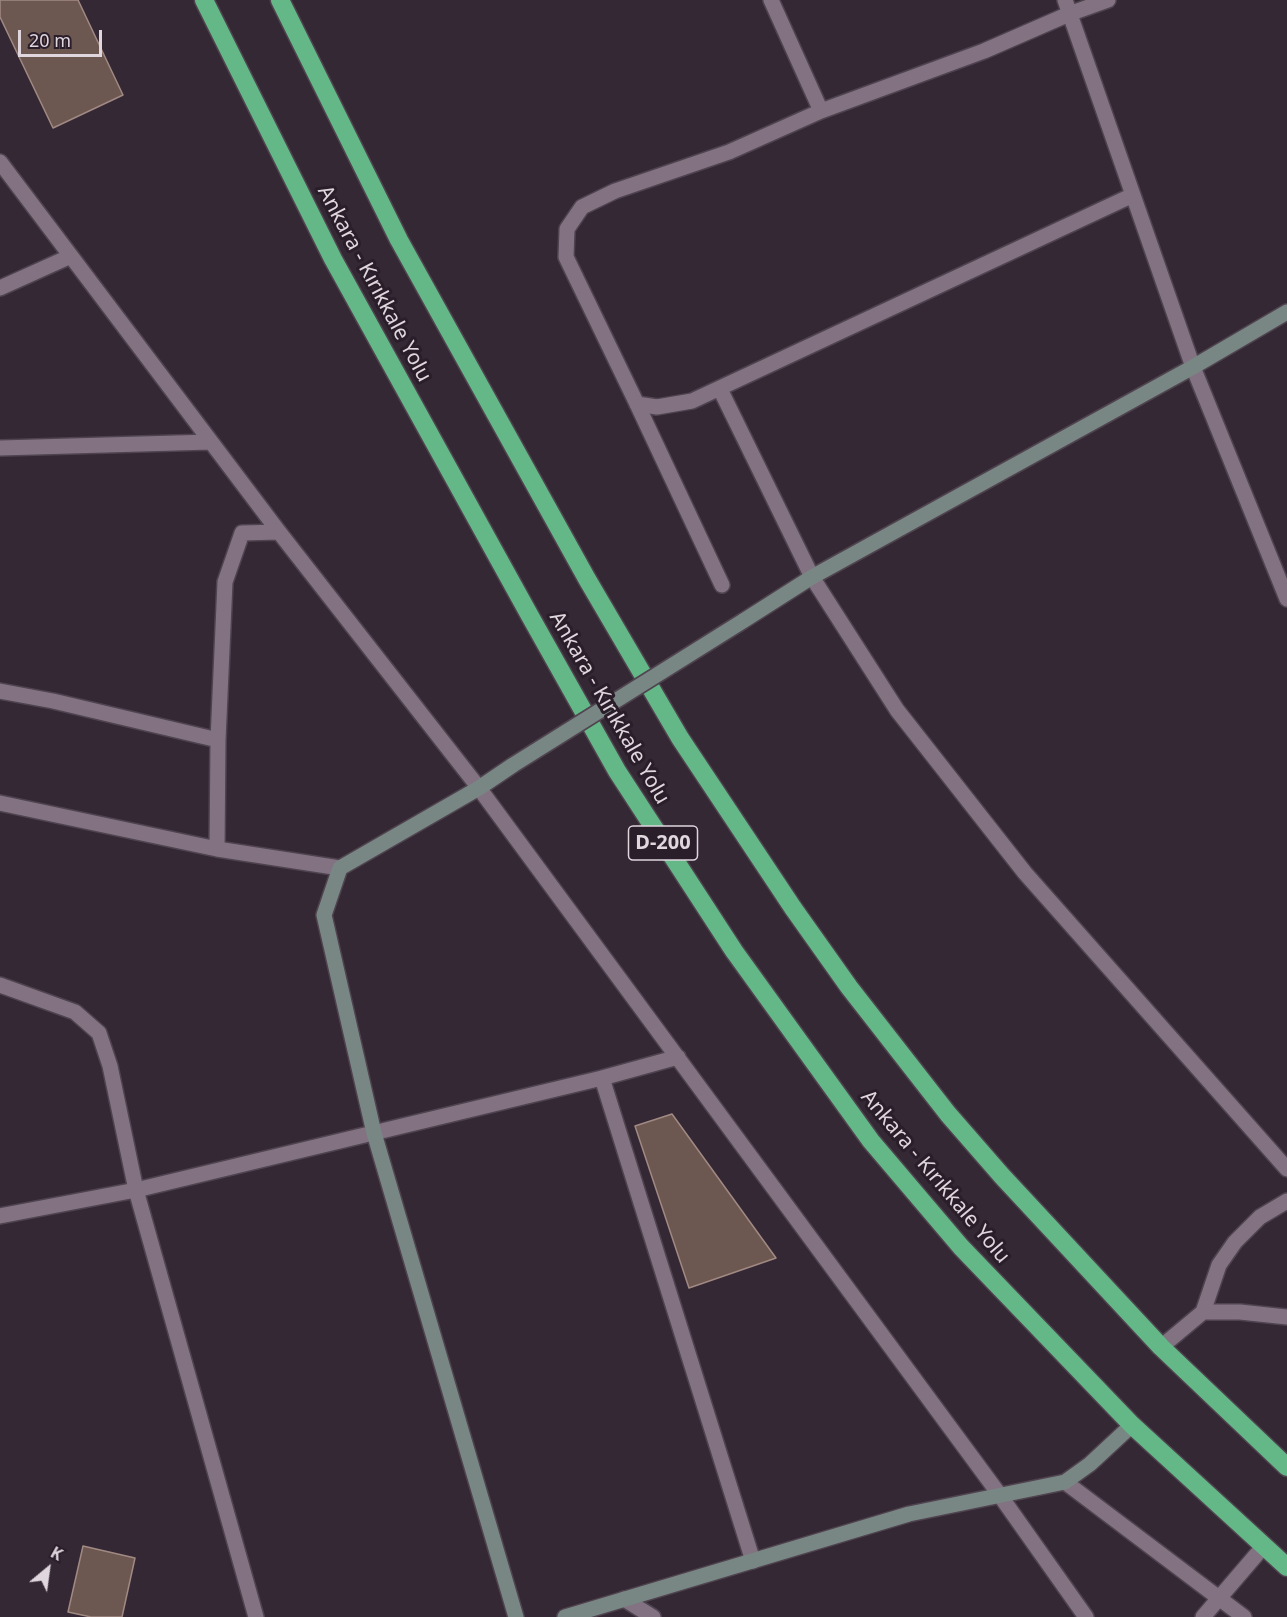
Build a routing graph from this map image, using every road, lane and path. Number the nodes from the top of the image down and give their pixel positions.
1 (204, 0) edge
2 (280, 0) edge
3 (771, 0) edge
4 (1108, 0) edge
5 (1067, 7) edge
6 (821, 111) junction
7 (0, 162) edge
8 (1134, 195) junction
9 (71, 256) junction
10 (0, 288) edge
11 (1287, 312) edge
12 (1193, 367) junction
13 (720, 389) junction
14 (637, 404) junction
15 (211, 442) junction
16 (0, 448) edge
17 (279, 532) junction
18 (812, 577) junction
19 (722, 585) dead end
20 (1287, 599) edge
21 (0, 691) edge
22 (218, 740) junction
23 (479, 788) junction
24 (0, 803) edge
25 (217, 849) junction
26 (340, 868) junction
27 (0, 985) edge
28 (678, 1057) junction
29 (602, 1078) junction
30 (374, 1133) junction
31 (1287, 1169) edge
32 (136, 1190) junction
33 (1287, 1201) edge
34 (0, 1216) edge
35 (1203, 1312) junction
36 (1287, 1317) edge
37 (1161, 1347) junction
38 (1132, 1425) junction
39 (1287, 1467) edge
40 (1065, 1482) junction
41 (999, 1494) junction
42 (1263, 1547) junction
43 (753, 1561) junction
44 (1287, 1567) edge
45 (1221, 1598) junction
46 (624, 1599) junction
47 (256, 1617) edge
48 (516, 1617) edge
49 (565, 1617) edge
50 (653, 1617) edge
51 (1086, 1617) edge
52 (1203, 1617) edge
53 (1244, 1617) edge

1 - 38 highway, Ankara - Kırıkkale Yolu / D-200
2 - 37 highway, Ankara - Kırıkkale Yolu
3 - 6 street
4 - 5 street
5 - 6 street
5 - 8 street
6 - 14 street
7 - 9 street
8 - 12 street
8 - 13 street
9 - 10 street
9 - 15 street
11 - 12 street
12 - 18 street
12 - 20 street
13 - 14 street
13 - 18 street
14 - 19 street
15 - 16 street
15 - 17 street
17 - 22 street
17 - 23 street
18 - 23 street, bridge
18 - 31 street
21 - 22 street
22 - 25 street
23 - 26 street
23 - 28 street
24 - 25 street
25 - 26 street
26 - 30 street
27 - 32 street
28 - 29 street
28 - 41 street
29 - 30 street
29 - 43 street
30 - 32 street
30 - 48 street
32 - 34 street
32 - 47 street
33 - 35 street
35 - 36 street
35 - 37 street
37 - 39 highway, Ankara - Kırıkkale Yolu
38 - 40 street
38 - 42 highway, Ankara - Kırıkkale Yolu / D-200
40 - 41 street
40 - 45 street
41 - 43 street
41 - 51 street
42 - 44 highway, Ankara - Kırıkkale Yolu / D-200
42 - 45 street
43 - 46 street
45 - 52 street
45 - 53 street
46 - 49 street
46 - 50 street

